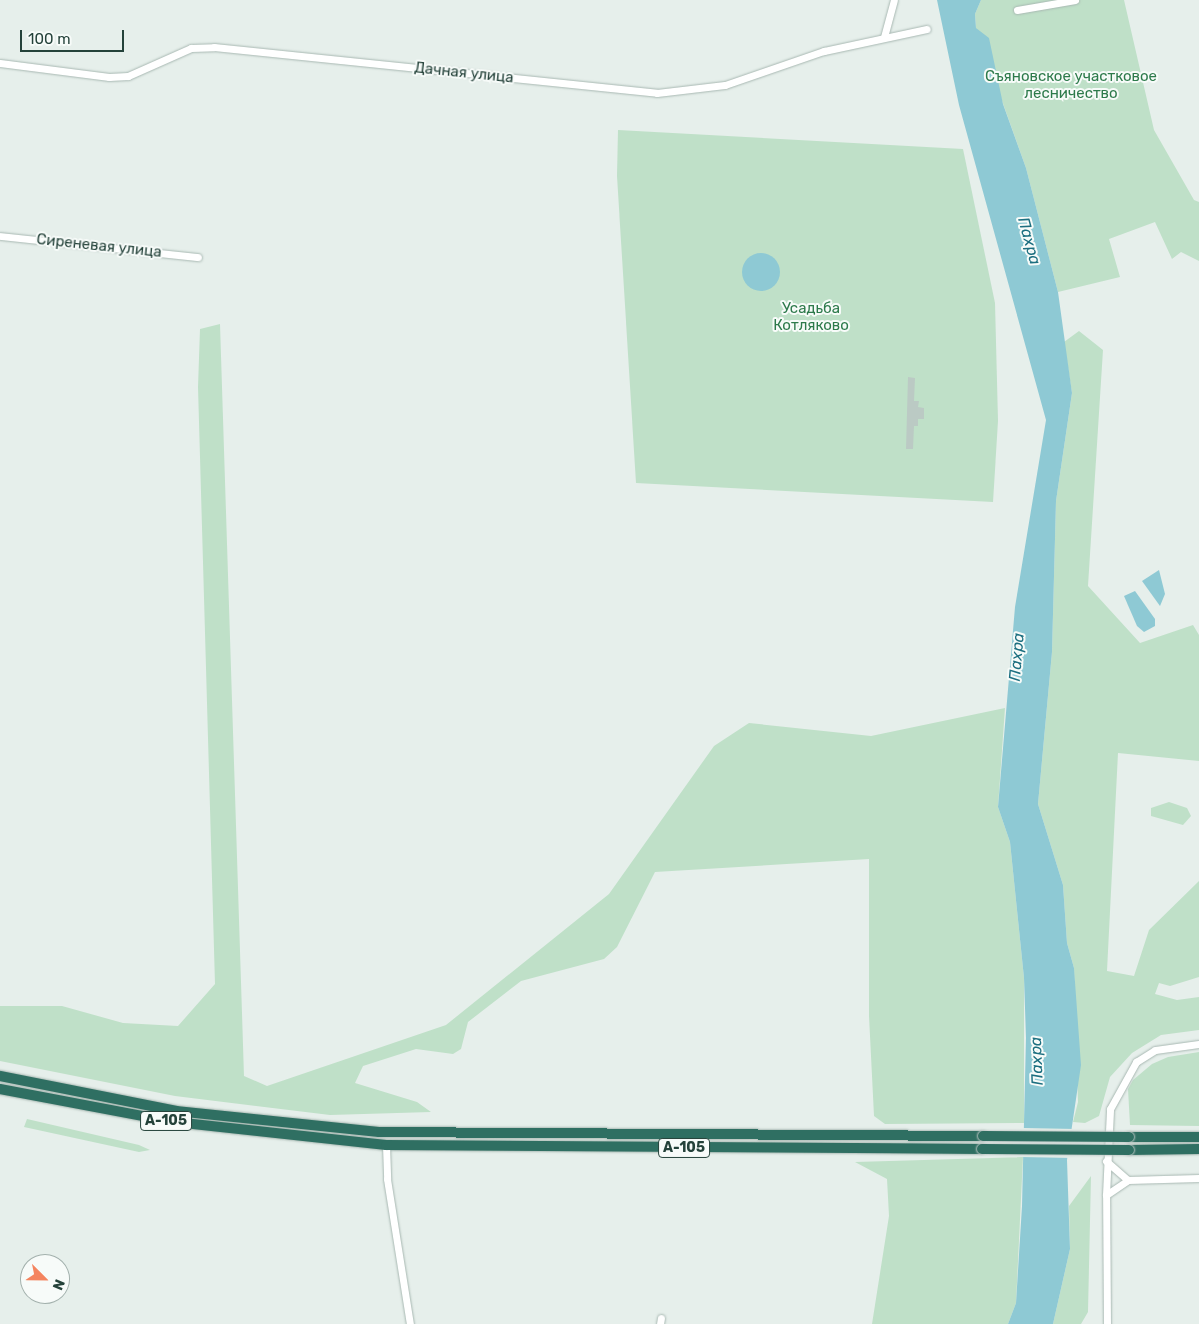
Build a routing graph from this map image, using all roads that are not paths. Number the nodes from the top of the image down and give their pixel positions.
1 (894, 0) edge
2 (1075, 0) edge
3 (1017, 10) dead end
4 (927, 28) dead end
5 (884, 37) junction
6 (0, 63) edge
7 (0, 236) edge
8 (198, 256) dead end
9 (1199, 1044) edge
10 (0, 1076) edge
11 (0, 1089) edge
12 (1199, 1137) edge
13 (386, 1145) junction
14 (1199, 1150) edge
15 (1106, 1161) junction
16 (1199, 1178) edge
17 (1128, 1180) junction
18 (1106, 1195) junction
19 (410, 1324) edge
20 (1107, 1324) edge

1 - 5 street
2 - 3 street
4 - 5 street, Дачная улица
5 - 6 street, Дачная улица
7 - 8 street, Сиреневая улица
9 - 15 street
10 - 12 highway, А-105, bridge
11 - 13 highway, А-105
13 - 14 highway, А-105, bridge
13 - 19 street
15 - 17 street
15 - 18 street
16 - 17 street
17 - 18 street
18 - 20 street

